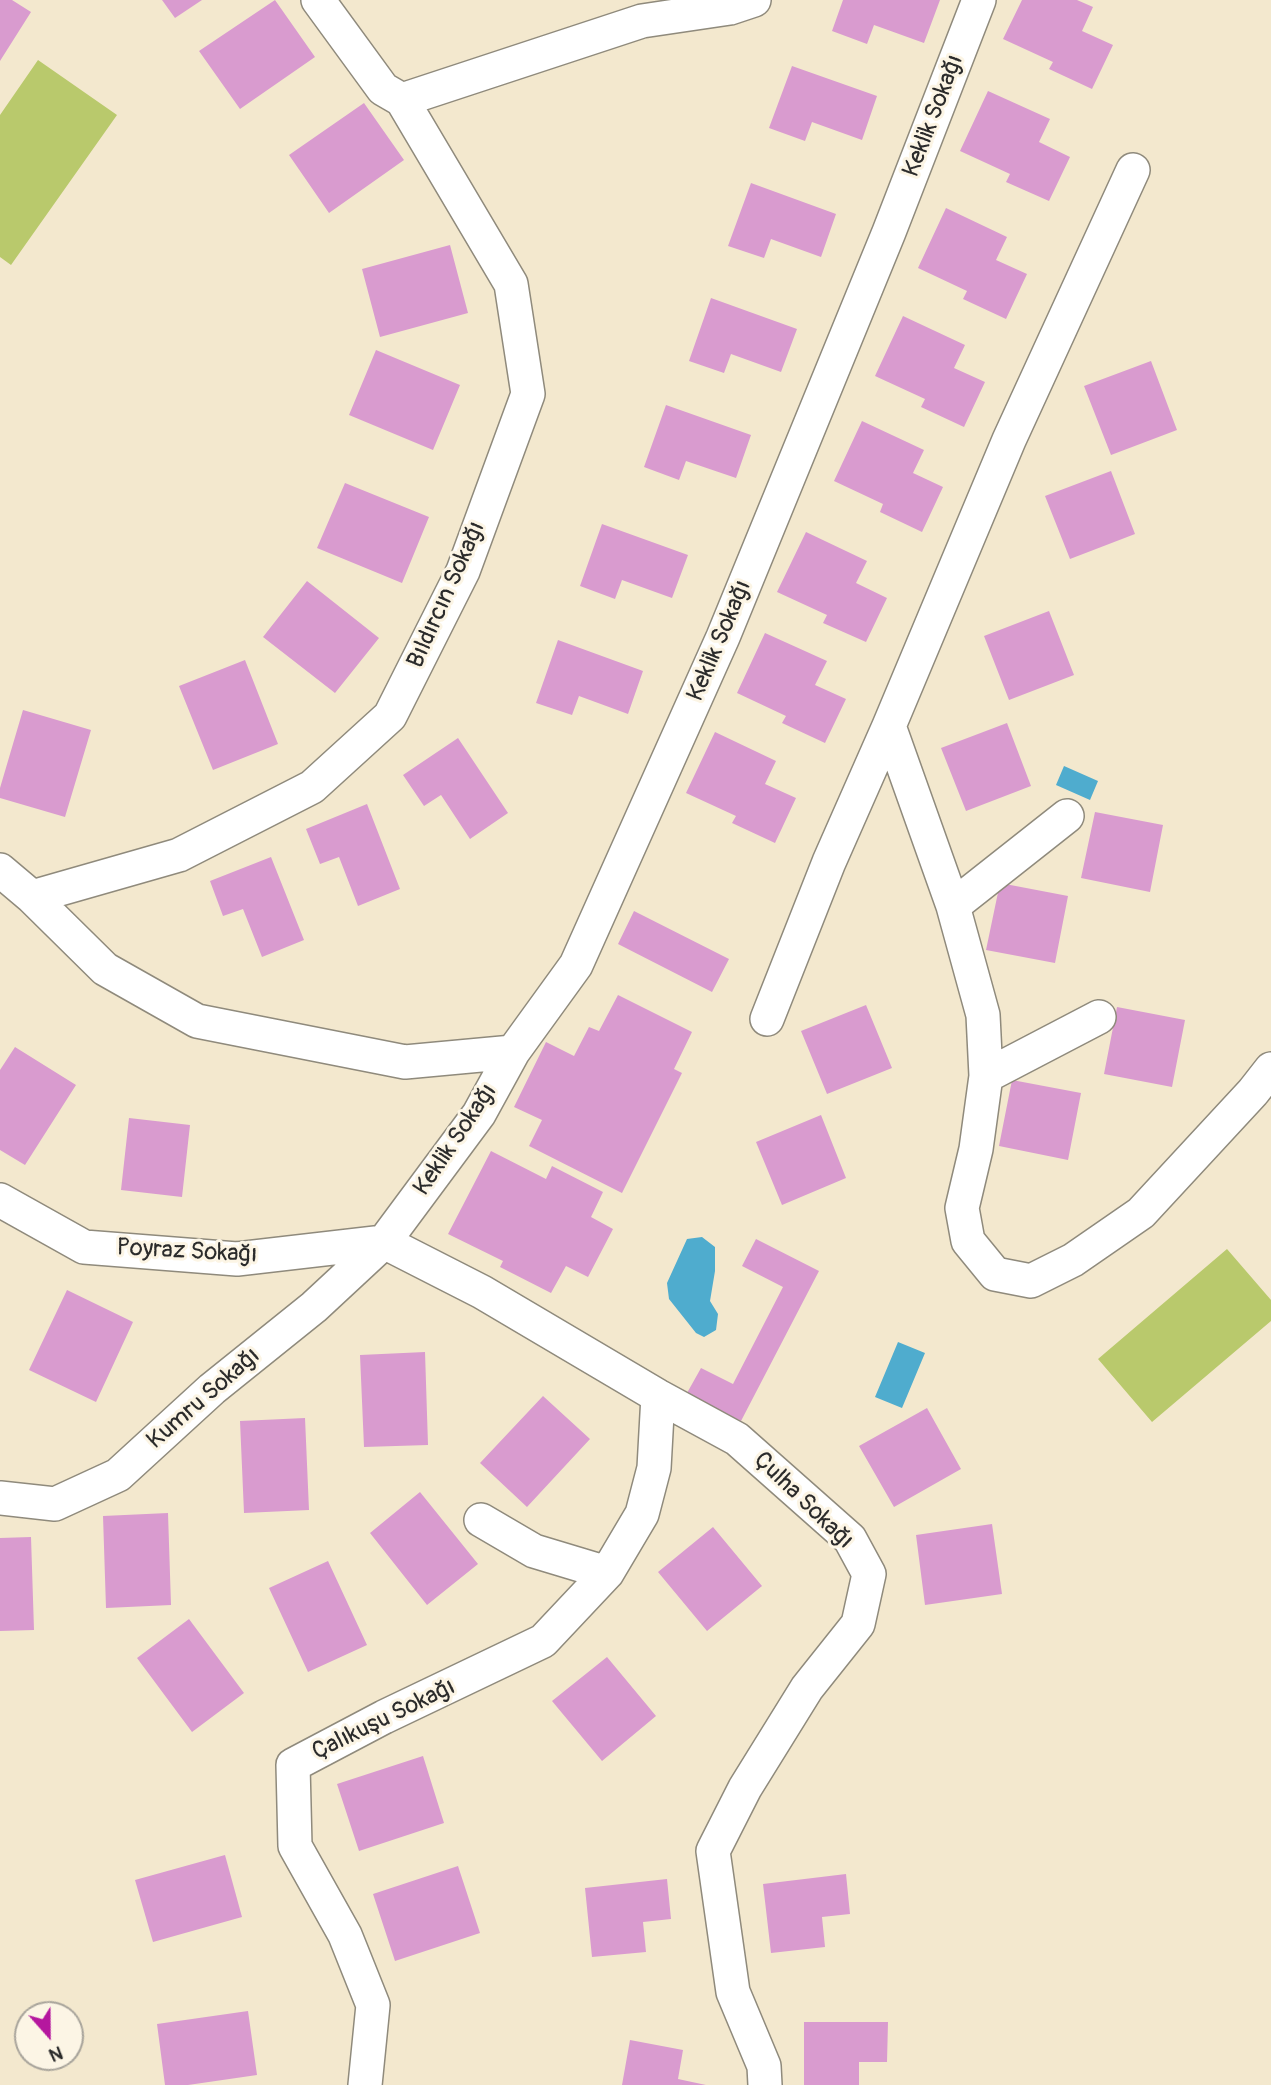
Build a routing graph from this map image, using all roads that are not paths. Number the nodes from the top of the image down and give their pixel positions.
1 (318, 0) edge
2 (754, 0) edge
3 (979, 0) edge
4 (402, 100) junction
5 (1133, 170) dead end
6 (889, 726) junction
7 (1067, 816) dead end
8 (0, 870) edge
9 (32, 897) junction
10 (953, 906) junction
11 (1099, 1017) dead end
12 (767, 1019) dead end
13 (513, 1052) junction
14 (1271, 1069) edge
15 (986, 1076) junction
16 (0, 1200) edge
17 (384, 1242) junction
18 (658, 1396) junction
19 (0, 1498) edge
20 (481, 1520) dead end
21 (607, 1573) junction
22 (365, 2085) edge
23 (765, 2085) edge

1 - 4 street
2 - 4 street
3 - 13 street, Keklik Sokağı
4 - 9 street, Bıldırcın Sokağı
5 - 6 street
6 - 10 street
6 - 12 street
7 - 10 street
8 - 9 street
9 - 13 street
10 - 15 street
11 - 15 street
13 - 17 street, Keklik Sokağı
14 - 15 street
16 - 17 street, Poyraz Sokağı
17 - 18 street, Çulha Sokağı
17 - 19 street, Kumru Sokağı
18 - 21 street, Çalıkuşu Sokağı
18 - 23 street, Çulha Sokağı
20 - 21 street
21 - 22 street, Çalıkuşu Sokağı

